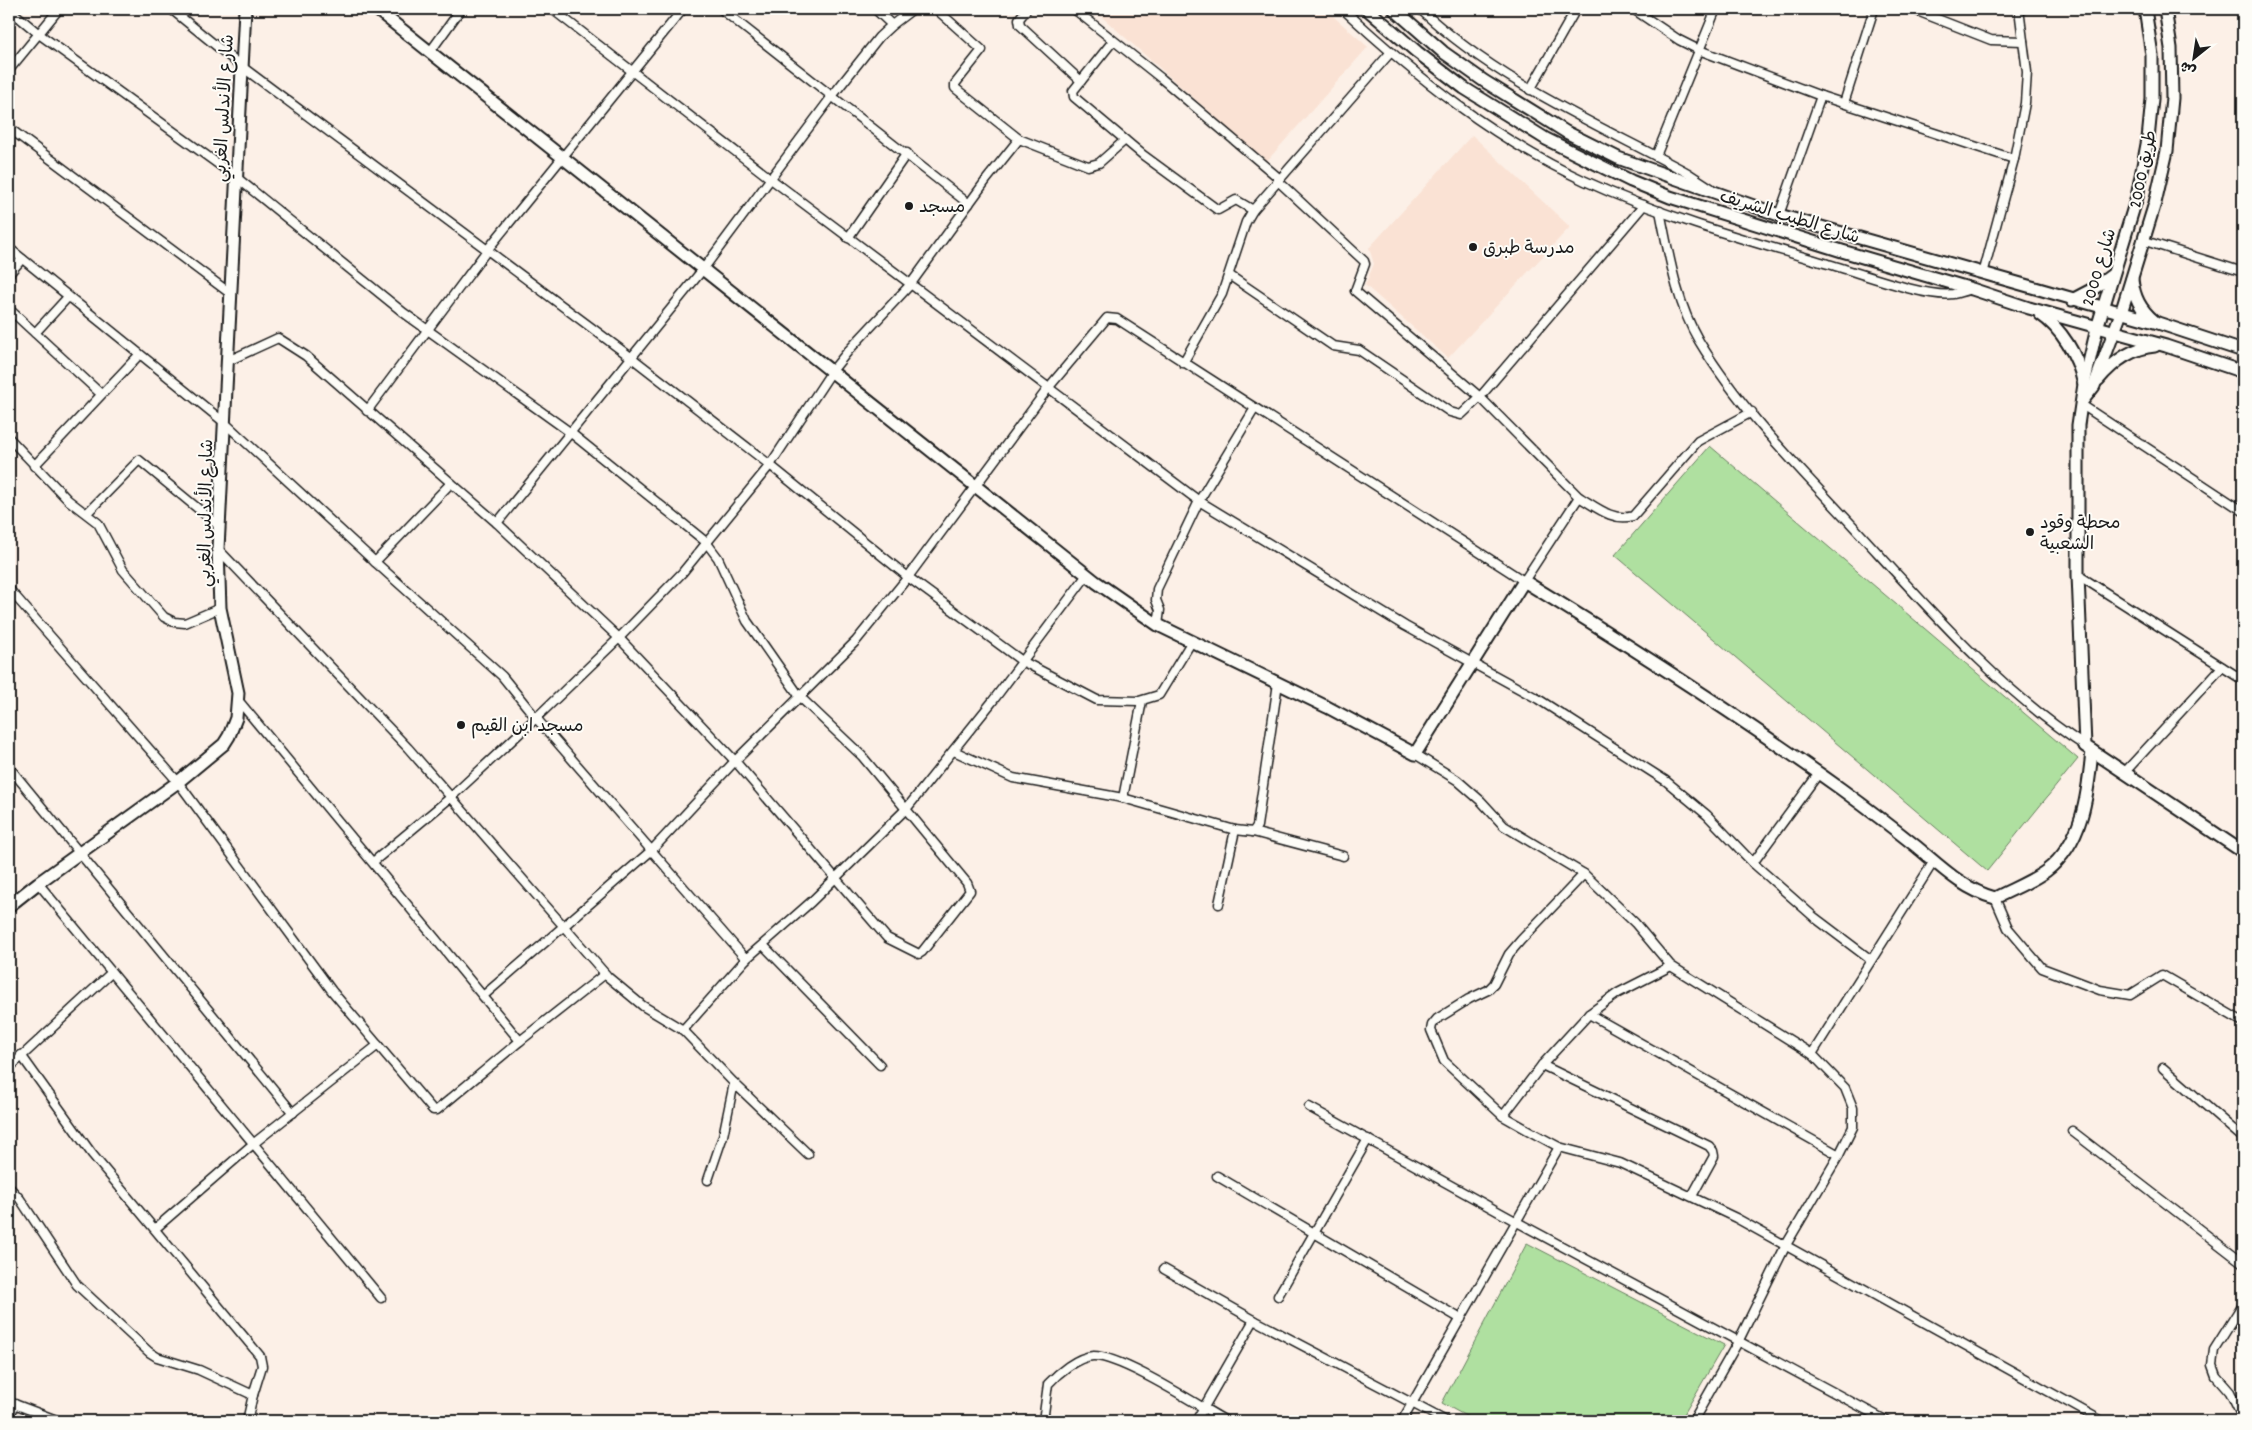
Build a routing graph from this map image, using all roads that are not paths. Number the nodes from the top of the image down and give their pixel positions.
1 (59, 9) edge
2 (171, 9) edge
3 (245, 9) edge
4 (376, 9) edge
5 (461, 9) edge
6 (552, 9) edge
7 (683, 9) edge
8 (721, 9) edge
9 (875, 9) edge
10 (913, 9) edge
11 (936, 9) edge
12 (1028, 9) edge
13 (1074, 9) edge
14 (1343, 9) edge
15 (1367, 9) edge
16 (1394, 9) edge
17 (1420, 9) edge
18 (1432, 9) edge
19 (1576, 9) edge
20 (1632, 9) edge
21 (1716, 9) edge
22 (1874, 9) edge
23 (1912, 9) edge
24 (2019, 9) edge
25 (2145, 9) edge
26 (2165, 9) edge
27 (9, 10) edge
28 (1428, 16) junction
29 (892, 25) junction
30 (39, 34) junction
31 (1113, 40) junction
32 (2023, 42) junction
33 (1699, 50) junction
34 (430, 52) junction
35 (1391, 52) junction
36 (241, 66) junction
37 (9, 70) edge
38 (633, 70) junction
39 (1081, 81) junction
40 (1530, 90) junction
41 (833, 95) junction
42 (1821, 96) junction
43 (1844, 103) junction
44 (9, 128) edge
45 (1019, 139) junction
46 (1125, 140) junction
47 (907, 154) junction
48 (1656, 156) junction
49 (563, 157) junction
50 (2014, 159) junction
51 (236, 177) junction
52 (770, 179) junction
53 (1279, 180) junction
54 (1720, 195) junction
55 (969, 204) junction
56 (1644, 205) junction
57 (1253, 210) junction
58 (1660, 211) junction
59 (1779, 215) junction
60 (848, 238) junction
61 (2142, 240) junction
62 (9, 248) edge
63 (488, 249) junction
64 (22, 258) junction
65 (2135, 264) junction
66 (704, 268) junction
67 (2243, 272) edge
68 (9, 274) edge
69 (1983, 274) junction
70 (1229, 275) junction
71 (2112, 275) junction
72 (910, 285) junction
73 (1972, 289) junction
74 (230, 294) junction
75 (68, 297) junction
76 (2072, 300) junction
77 (2030, 308) junction
78 (2103, 308) junction
79 (9, 309) edge
80 (2121, 313) junction
81 (2158, 323) junction
82 (2097, 328) junction
83 (428, 330) junction
84 (35, 333) junction
85 (2114, 333) junction
86 (2166, 346) junction
87 (2243, 351) edge
88 (139, 355) junction
89 (632, 358) junction
90 (228, 361) junction
91 (1183, 363) junction
92 (832, 371) junction
93 (2243, 372) edge
94 (2089, 385) junction
95 (1050, 387) junction
96 (101, 394) junction
97 (1480, 397) junction
98 (2082, 403) junction
99 (1256, 408) junction
100 (367, 411) junction
101 (1752, 412) junction
102 (225, 423) junction
103 (571, 433) junction
104 (9, 438) edge
105 (770, 465) junction
106 (34, 466) junction
107 (450, 483) junction
108 (976, 487) junction
109 (1579, 497) junction
110 (1199, 501) junction
111 (2243, 511) edge
112 (87, 513) junction
113 (497, 523) junction
114 (220, 526) junction
115 (706, 542) junction
116 (218, 549) junction
117 (375, 562) junction
118 (1087, 575) junction
119 (2078, 575) junction
120 (908, 577) junction
121 (1524, 581) junction
122 (9, 589) edge
123 (220, 608) junction
124 (1158, 625) junction
125 (619, 638) junction
126 (1192, 642) junction
127 (1022, 661) junction
128 (1471, 664) junction
129 (2222, 667) junction
130 (2243, 680) edge
131 (1278, 683) junction
132 (800, 697) junction
133 (238, 700) junction
134 (1142, 701) junction
135 (536, 718) junction
136 (2088, 749) junction
137 (954, 751) junction
138 (1415, 754) junction
139 (735, 761) junction
140 (9, 767) edge
141 (2124, 772) junction
142 (1819, 773) junction
143 (178, 782) junction
144 (450, 798) junction
145 (1123, 798) junction
146 (907, 808) junction
147 (1235, 830) junction
148 (1253, 832) junction
149 (652, 850) junction
150 (2243, 852) edge
151 (80, 853) junction
152 (1343, 856) dead end
153 (1934, 860) junction
154 (373, 862) junction
155 (1753, 863) junction
156 (1584, 874) junction
157 (834, 878) junction
158 (38, 882) junction
159 (1995, 898) junction
160 (1219, 904) dead end
161 (9, 906) edge
162 (565, 926) junction
163 (762, 945) junction
164 (746, 960) junction
165 (1871, 960) junction
166 (1671, 966) junction
167 (111, 973) junction
168 (605, 974) junction
169 (483, 996) junction
170 (1589, 1014) junction
171 (2243, 1022) edge
172 (682, 1030) junction
173 (520, 1041) junction
174 (378, 1045) junction
175 (1812, 1054) junction
176 (21, 1055) junction
177 (880, 1065) dead end
178 (1542, 1065) junction
179 (9, 1068) edge
180 (2163, 1068) dead end
181 (734, 1083) junction
182 (1309, 1106) dead end
183 (293, 1113) junction
184 (1503, 1116) junction
185 (2072, 1131) dead end
186 (2243, 1138) edge
187 (1368, 1139) junction
188 (253, 1144) junction
189 (1559, 1147) junction
190 (808, 1154) dead end
191 (1839, 1155) junction
192 (1217, 1176) dead end
193 (708, 1180) dead end
194 (9, 1187) edge
195 (1692, 1196) junction
196 (1517, 1222) junction
197 (156, 1228) junction
198 (1315, 1233) junction
199 (1786, 1245) junction
200 (2243, 1263) edge
201 (1164, 1269) dead end
202 (1278, 1296) dead end
203 (381, 1298) dead end
204 (2243, 1304) edge
205 (1461, 1319) junction
206 (1254, 1320) junction
207 (1738, 1342) junction
208 (253, 1395) junction
209 (12, 1403) edge
210 (1413, 1403) junction
211 (1204, 1408) junction
212 (9, 1418) edge
213 (2243, 1418) edge
214 (59, 1421) edge
215 (246, 1421) edge
216 (1044, 1421) edge
217 (1196, 1421) edge
218 (1226, 1421) edge
219 (1402, 1421) edge
220 (1446, 1421) edge
221 (1693, 1421) edge
222 (1887, 1421) edge
223 (2102, 1421) edge

1 - 30 street
2 - 36 street
3 - 36 street, شارع الأندلس الغربي
4 - 34 street
5 - 34 street
6 - 38 street
7 - 38 street
8 - 41 street
9 - 29 street
10 - 29 street
11 - 45 street
12 - 39 street
13 - 31 street
14 - 35 street
15 - 73 street, شارع الطيب الشريف
16 - 54 street, شارع الطيب الشريف
17 - 28 street
18 - 28 street
19 - 40 street
20 - 33 street
21 - 33 street
22 - 43 street
23 - 32 street
24 - 32 street
25 - 71 street, شارع 2000
26 - 61 street, طريق 2000
27 - 30 street
28 - 40 street
29 - 41 street
30 - 37 street
30 - 51 street
31 - 39 street
31 - 53 street
32 - 50 street
33 - 42 street
33 - 48 street
34 - 49 street
35 - 53 street
35 - 56 street
36 - 51 street, شارع الأندلس الغربي
36 - 63 street
38 - 49 street
38 - 52 street
39 - 46 street
40 - 48 street
41 - 47 street
41 - 52 street
42 - 43 street
42 - 59 street
43 - 50 street
44 - 74 street
45 - 46 street
45 - 55 street
46 - 57 street
47 - 55 street
47 - 60 street
48 - 54 street
49 - 63 street
49 - 66 street
50 - 69 street
51 - 74 street, شارع الأندلس الغربي
51 - 83 street
52 - 60 street
52 - 66 street
53 - 57 street
53 - 97 street
54 - 59 street, شارع الطيب الشريف
55 - 72 street
56 - 58 street
56 - 97 street
57 - 70 street
58 - 73 street
58 - 101 street
59 - 69 street, شارع الطيب الشريف
60 - 72 street
61 - 65 street, طريق 2000
61 - 67 street
62 - 64 street
63 - 83 street
63 - 89 street
64 - 68 street
64 - 75 street
65 - 80 street, طريق 2000
65 - 81 street
66 - 89 street
66 - 92 street
69 - 76 street, شارع الطيب الشريف
70 - 91 street
70 - 97 street
71 - 76 street
71 - 78 street, شارع 2000
72 - 92 street
72 - 95 street
73 - 77 street, شارع الطيب الشريف
74 - 90 street, شارع الأندلس الغربي
75 - 84 street
75 - 88 street
76 - 78 street, شارع الطيب الشريف
77 - 82 street, شارع الطيب الشريف
77 - 94 street
78 - 80 street, شارع الطيب الشريف
78 - 82 street, شارع 2000
79 - 84 street
80 - 81 street, شارع الطيب الشريف
80 - 85 street, طريق 2000
81 - 87 street, شارع الطيب الشريف
82 - 85 street, شارع الطيب الشريف
82 - 94 street, شارع 2000
83 - 100 street
83 - 103 street
84 - 96 street
85 - 86 street, شارع الطيب الشريف
85 - 94 street, طريق 2000
86 - 93 street, شارع الطيب الشريف
86 - 94 street
88 - 96 street
88 - 102 street
89 - 103 street
89 - 105 street
90 - 100 street
90 - 102 street, شارع الأندلس الغربي
91 - 95 street
91 - 99 street
92 - 105 street
92 - 108 street
94 - 98 street
95 - 108 street
95 - 110 street
96 - 106 street
97 - 109 street
98 - 111 street
98 - 119 street
99 - 110 street
99 - 121 street
100 - 107 street
101 - 109 street
101 - 136 street
102 - 114 street, شارع الأندلس الغربي
102 - 117 street
103 - 113 street
103 - 115 street
104 - 106 street
105 - 115 street
105 - 120 street
106 - 112 street
107 - 113 street
107 - 117 street
108 - 118 street
108 - 120 street
109 - 121 street
110 - 124 street
110 - 128 street
112 - 114 street
112 - 123 street
113 - 125 street
114 - 116 street, شارع الأندلس الغربي
115 - 125 street
115 - 132 street
116 - 123 street, شارع الأندلس الغربي
116 - 144 street
117 - 135 street
118 - 124 street
118 - 127 street
119 - 129 street
119 - 136 street
120 - 127 street
120 - 132 street
121 - 128 street
121 - 142 street
122 - 143 street
123 - 133 street, شارع الأندلس الغربي
124 - 126 street
125 - 135 street
125 - 139 street
126 - 131 street
126 - 134 street
127 - 134 street
127 - 137 street
128 - 138 street
128 - 155 street
129 - 130 street
129 - 141 street
131 - 138 street
131 - 148 street
132 - 139 street
132 - 146 street
133 - 143 street, شارع الأندلس الغربي
133 - 154 street
134 - 145 street
135 - 144 street
135 - 149 street
136 - 141 street
136 - 159 street
137 - 145 street
137 - 146 street
138 - 156 street
139 - 149 street
139 - 157 street
140 - 151 street
141 - 150 street
142 - 153 street
142 - 155 street
143 - 151 street, شارع الأندلس الغربي
143 - 174 street
144 - 154 street
144 - 162 street
145 - 147 street
146 - 157 street
146 - 157 street
147 - 148 street
147 - 160 street
148 - 152 street
149 - 162 street
149 - 164 street
151 - 158 street, شارع الأندلس الغربي
151 - 183 street
153 - 159 street
153 - 165 street
154 - 169 street
155 - 165 street
156 - 166 street
156 - 184 street
157 - 163 street
158 - 161 street, شارع الأندلس الغربي
158 - 167 street
159 - 171 street
162 - 168 street
162 - 169 street
163 - 164 street
163 - 177 street
164 - 172 street
165 - 175 street
166 - 170 street
166 - 175 street
167 - 176 street
167 - 188 street
168 - 172 street
168 - 173 street
169 - 173 street
170 - 178 street
170 - 191 street
172 - 181 street
173 - 174 street
174 - 183 street
175 - 191 street
176 - 179 street
176 - 197 street
178 - 184 street
178 - 195 street
180 - 186 street
181 - 190 street
181 - 193 street
182 - 187 street
183 - 188 street
184 - 189 street
185 - 200 street
187 - 196 street
187 - 198 street
188 - 197 street
188 - 203 street
189 - 195 street
189 - 196 street
191 - 199 street
192 - 198 street
194 - 208 street
195 - 199 street
196 - 205 street
196 - 207 street
197 - 208 street
198 - 202 street
198 - 205 street
199 - 207 street
199 - 223 street
201 - 206 street
204 - 213 street
205 - 210 street
206 - 210 street
206 - 211 street
207 - 221 street
207 - 222 street
208 - 215 street
209 - 212 street
209 - 214 street
210 - 219 street
210 - 220 street
211 - 216 street
211 - 217 street
211 - 218 street

